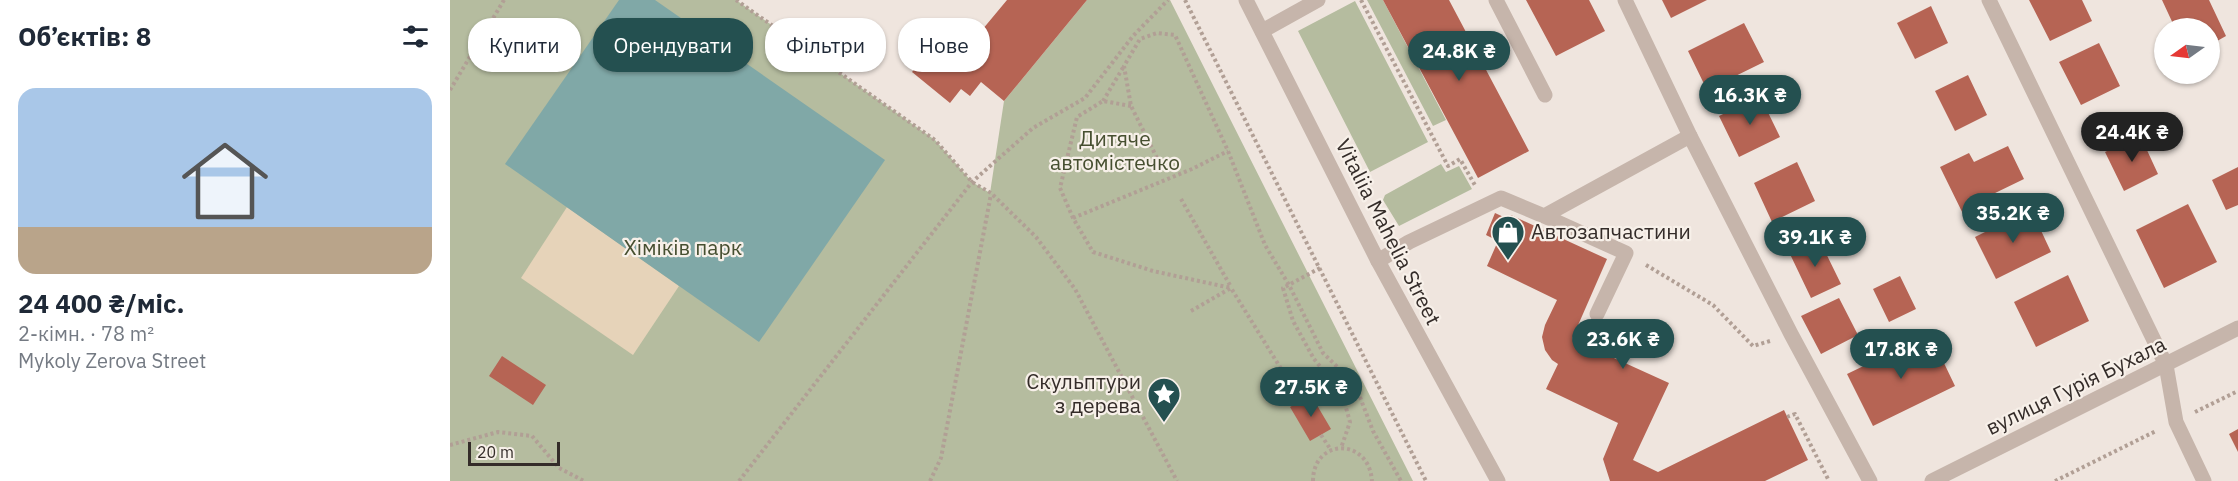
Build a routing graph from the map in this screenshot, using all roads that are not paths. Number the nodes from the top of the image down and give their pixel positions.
1 (1246, 0) edge
2 (1318, 0) edge
3 (1496, 0) edge
4 (1625, 0) edge
5 (1989, 0) edge
6 (1262, 31) junction
7 (1545, 95) dead end
8 (1690, 136) junction
9 (1544, 216) junction
10 (1378, 261) junction
11 (1598, 314) dead end
12 (2238, 328) edge
13 (2166, 365) junction
14 (1498, 481) edge
15 (1870, 481) edge
16 (1932, 481) edge
17 (2204, 481) edge

1 - 6 street, Vitaliia Mahelia Street
2 - 6 street
3 - 7 street
4 - 8 street
5 - 13 street
6 - 10 street, Vitaliia Mahelia Street
8 - 9 street
8 - 15 street
9 - 10 street
9 - 11 street
10 - 14 street, Vitaliia Mahelia Street
12 - 13 street, вулиця Гурія Бухала
13 - 16 street, вулиця Гурія Бухала
13 - 17 street

